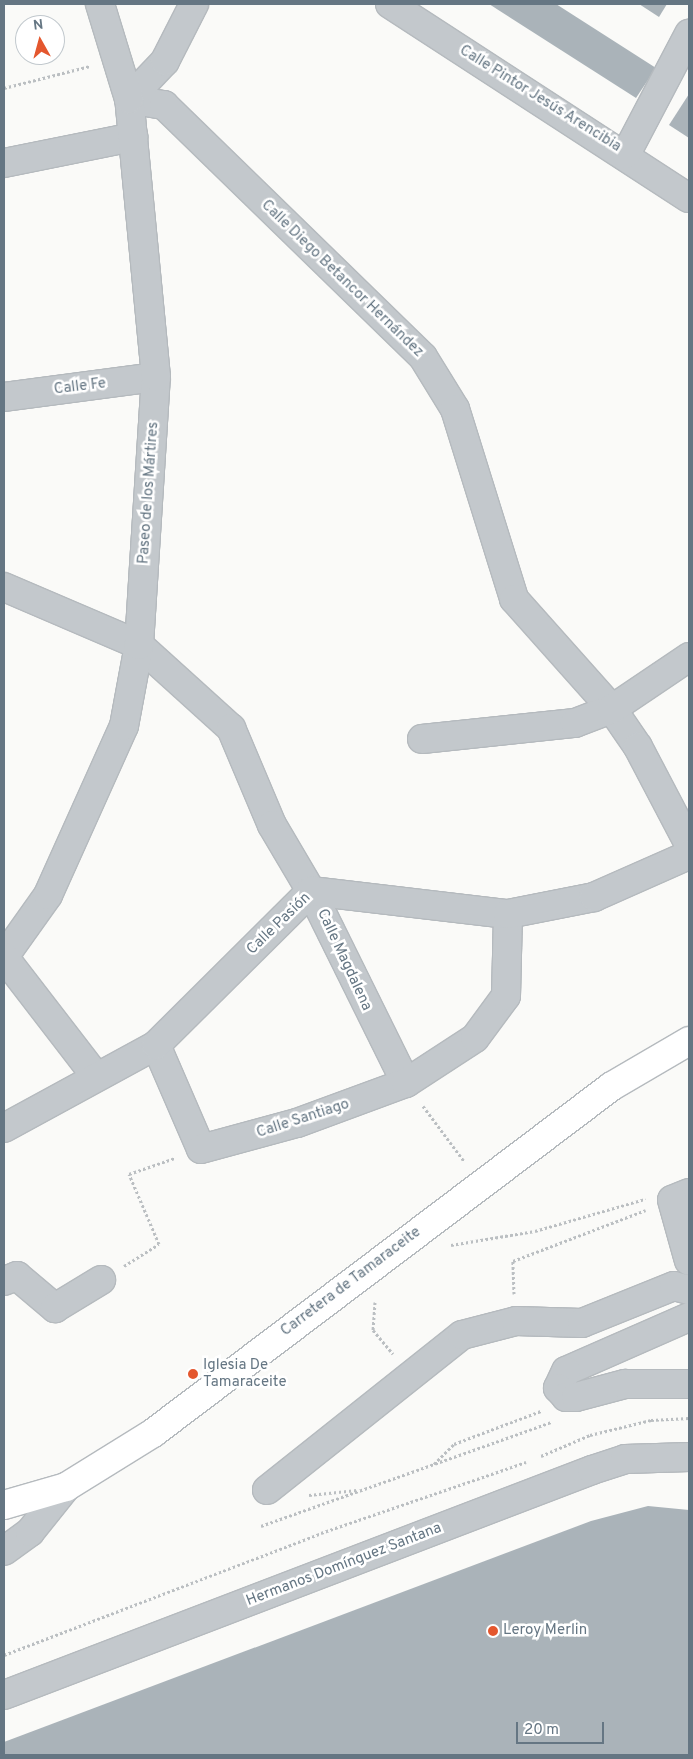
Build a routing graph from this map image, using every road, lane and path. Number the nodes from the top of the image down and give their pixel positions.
1 (100, 4) edge
2 (194, 4) edge
3 (390, 4) edge
4 (689, 34) edge
5 (117, 60) junction
6 (4, 88) edge
7 (129, 99) junction
8 (133, 137) junction
9 (626, 154) junction
10 (4, 163) edge
11 (689, 198) edge
12 (156, 377) junction
13 (4, 397) edge
14 (4, 587) edge
15 (139, 645) junction
16 (689, 657) edge
17 (612, 709) junction
18 (422, 739) dead end
19 (689, 844) edge
20 (689, 855) edge
21 (312, 891) junction
22 (508, 914) junction
23 (4, 957) edge
24 (689, 1041) edge
25 (156, 1045) junction
26 (95, 1075) junction
27 (406, 1083) junction
28 (4, 1128) edge
29 (201, 1149) junction
30 (481, 1184) junction
31 (680, 1197) edge
32 (455, 1244) dead end
33 (689, 1261) edge
34 (101, 1280) joint
35 (4, 1281) edge
36 (689, 1290) edge
37 (376, 1293) dead end
38 (689, 1317) edge
39 (516, 1321) junction
40 (401, 1362) dead end
41 (689, 1384) edge
42 (563, 1408) junction
43 (689, 1418) edge
44 (689, 1457) edge
45 (434, 1464) junction
46 (66, 1487) junction
47 (266, 1490) dead end
48 (327, 1490) dead end
49 (360, 1490) junction
50 (4, 1505) edge
51 (261, 1526) dead end
52 (4, 1551) edge
53 (4, 1655) edge
54 (4, 1695) edge

1 - 5 street, Paseo de los Mártires
2 - 7 street
3 - 9 street, Calle Pintor Jesús Arencibia
4 - 9 street
5 - 6 path
5 - 7 street, Paseo de los Mártires
7 - 8 street, Paseo de los Mártires
7 - 17 street, Calle Diego Betancor Hernández
8 - 10 street
8 - 12 street, Paseo de los Mártires
9 - 11 street, Calle Pintor Jesús Arencibia
12 - 13 street, Calle Fe
12 - 15 street, Paseo de los Mártires
14 - 15 street, Calle Magdalena
15 - 21 street, Calle Magdalena
15 - 23 street, Paseo de los Mártires
16 - 17 street
17 - 18 street
17 - 19 street, Calle Diego Betancor Hernández
20 - 22 street, Calle Pasión
21 - 22 street, Calle Pasión
21 - 25 street, Calle Pasión
21 - 27 street, Calle Magdalena
22 - 27 street, Calle Santiago
23 - 26 street
24 - 30 main road, Carretera de Tamaraceite
25 - 26 street, Calle Pasión
25 - 29 street
26 - 28 street, Calle Pasión
27 - 29 street, Calle Santiago
27 - 30 path
29 - 34 path
30 - 46 main road, Carretera de Tamaraceite
31 - 32 path
31 - 33 street
31 - 39 path
34 - 35 street
36 - 39 street
37 - 40 path
38 - 42 street
39 - 47 street
41 - 42 street
42 - 45 path
42 - 45 path
43 - 53 path
44 - 54 street, Hermanos Domínguez Santana
45 - 49 path
46 - 50 main road, Carretera de Tamaraceite
46 - 52 street
48 - 49 path
49 - 51 path

